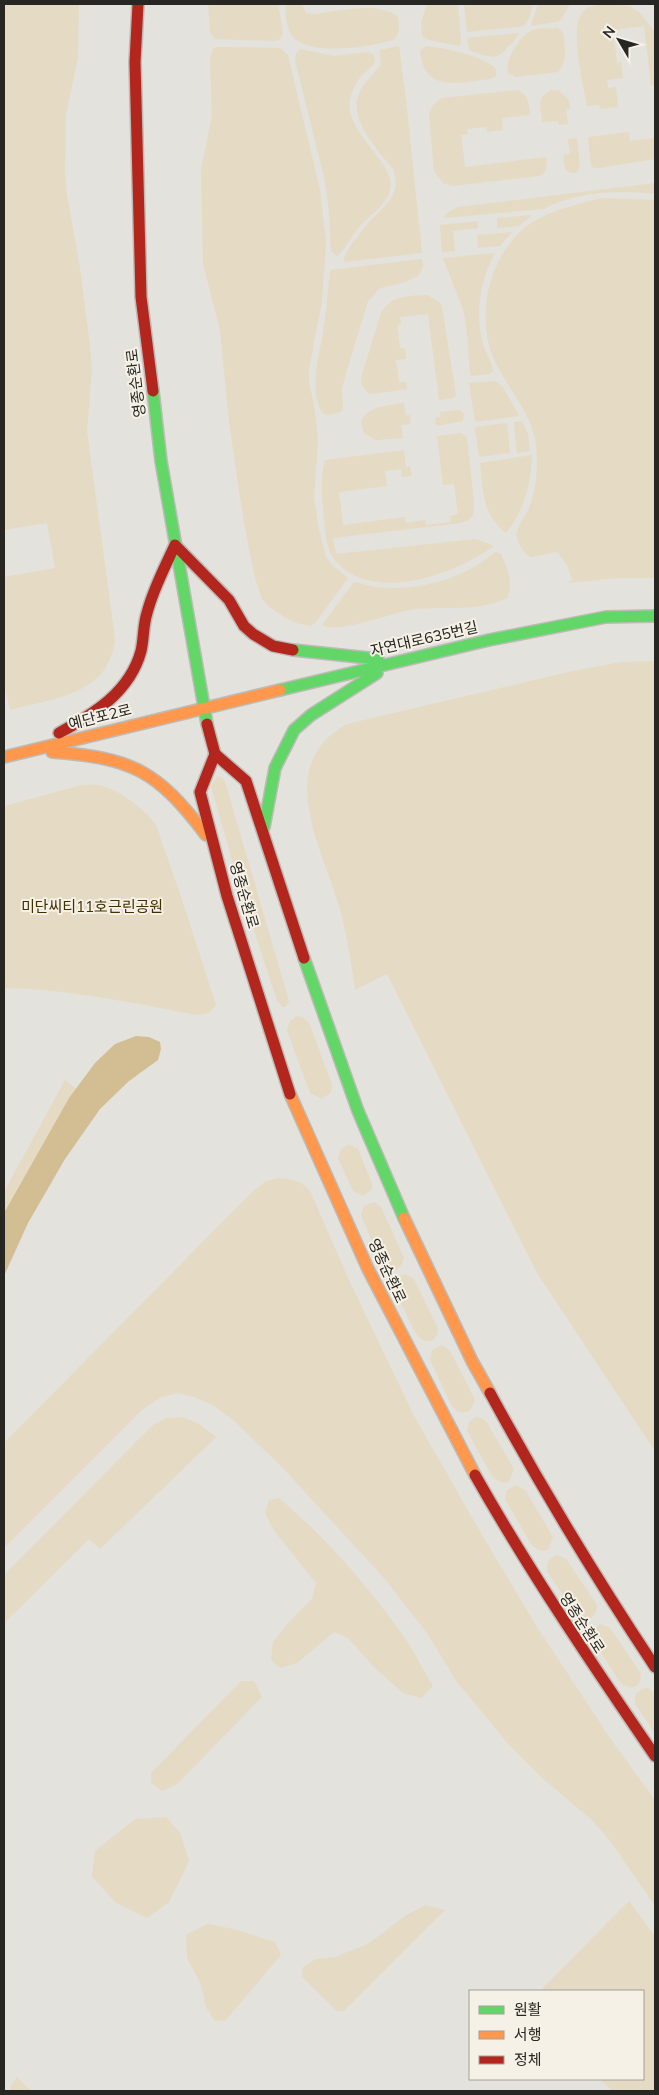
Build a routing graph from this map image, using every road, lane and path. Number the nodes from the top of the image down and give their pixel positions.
1 (138, 4) edge
2 (175, 545) junction
3 (655, 616) edge
4 (396, 662) junction
5 (203, 708) junction
6 (25, 751) junction
7 (215, 754) junction
8 (4, 756) edge
9 (263, 833) junction
10 (214, 846) junction
11 (655, 1667) edge
12 (655, 1756) edge

1 - 2 main road, 영종순환로
2 - 4 main road
2 - 5 main road, 영종순환로
2 - 6 main road
3 - 4 main road, 자연대로635번길
4 - 5 main road, 자연대로635번길
4 - 9 main road
5 - 6 main road, 예단포2로
5 - 7 main road, 영종순환로
6 - 8 main road, 예단포2로
6 - 10 main road
7 - 9 main road
7 - 10 main road, 영종순환로
9 - 11 main road
10 - 12 main road, 영종순환로

